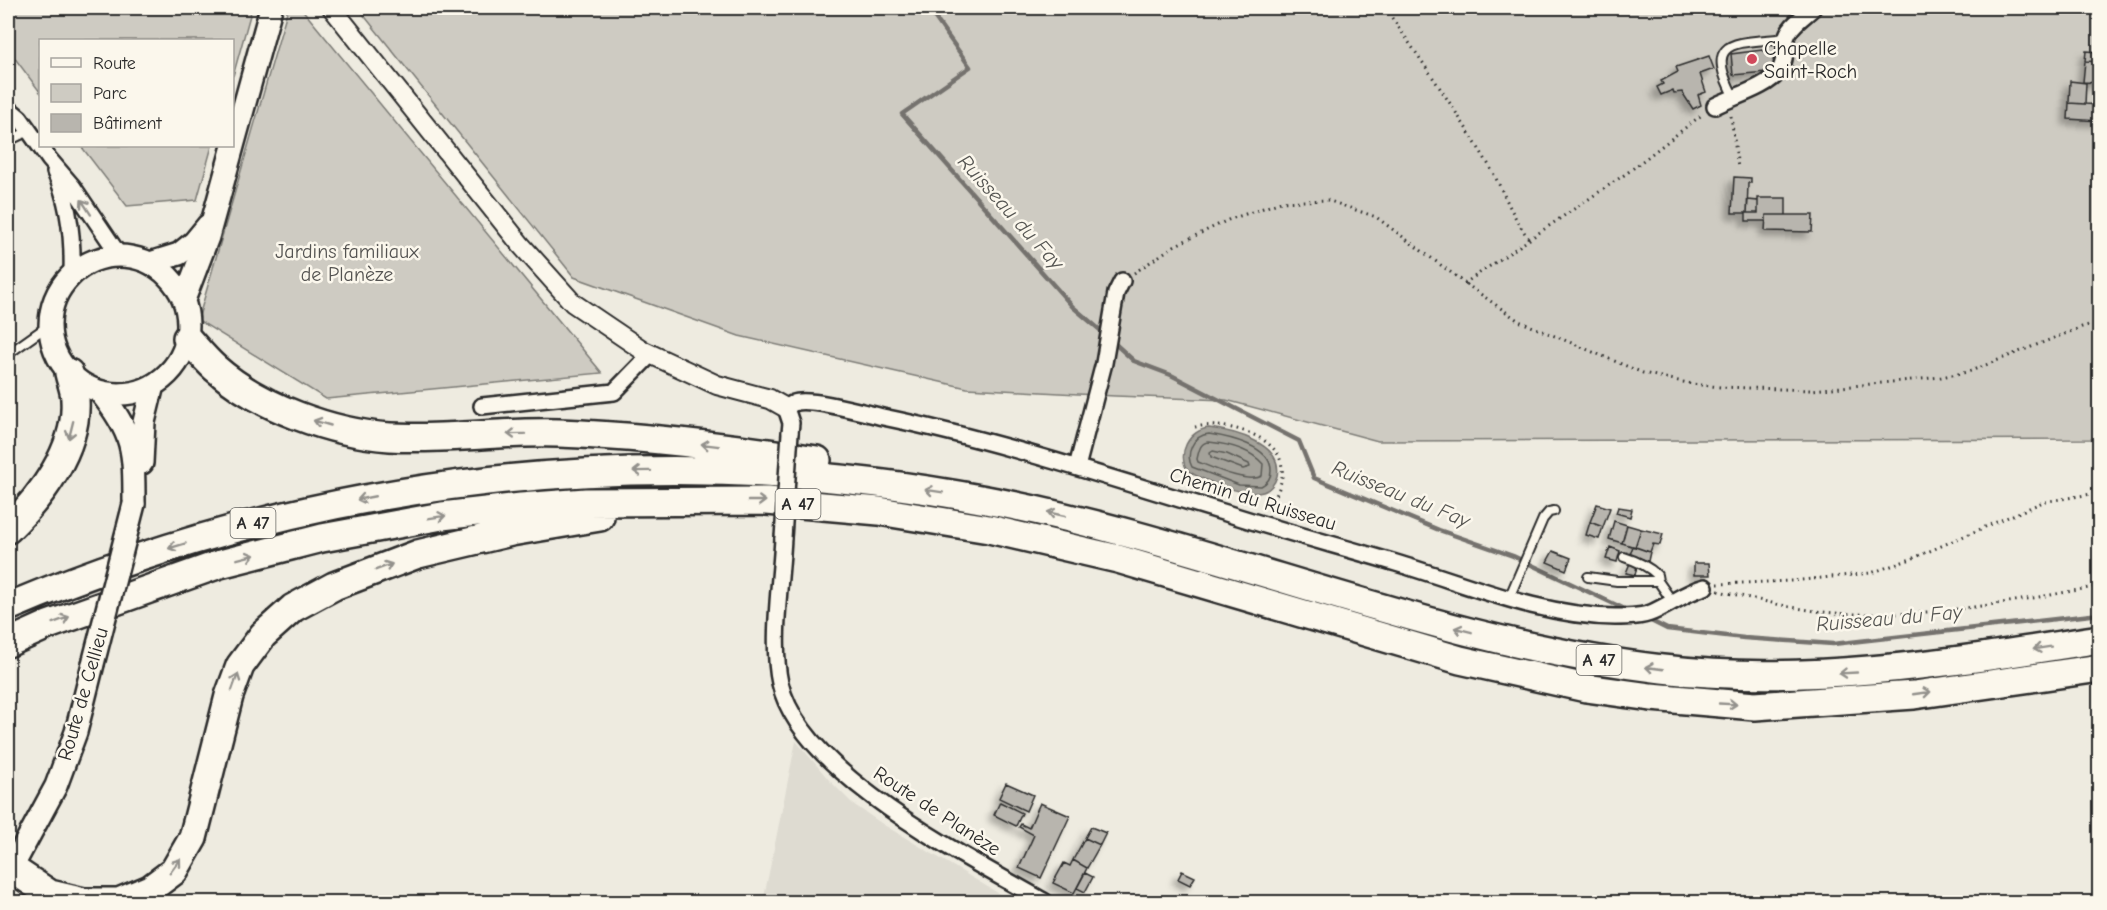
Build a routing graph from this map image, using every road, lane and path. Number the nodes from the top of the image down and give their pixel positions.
1 (271, 8) edge
2 (332, 8) edge
3 (1385, 8) edge
4 (1813, 8) edge
5 (1786, 38) junction
6 (1725, 101) junction
7 (9, 107) edge
8 (29, 131) junction
9 (8, 141) edge
10 (234, 143) edge
11 (39, 145) edge
12 (40, 147) edge
13 (233, 147) edge
14 (49, 159) junction
15 (1738, 168) dead end
16 (213, 220) junction
17 (1529, 239) junction
18 (119, 255) junction
19 (150, 263) junction
20 (72, 273) junction
21 (1122, 280) joint
22 (1465, 284) junction
23 (184, 300) junction
24 (2100, 322) edge
25 (49, 325) junction
26 (187, 338) junction
27 (8, 354) edge
28 (651, 354) junction
29 (69, 373) junction
30 (153, 385) junction
31 (99, 391) junction
32 (482, 406) dead end
33 (786, 408) junction
34 (1195, 426) dead end
35 (1077, 467) junction
36 (889, 484) junction
37 (2100, 490) edge
38 (708, 501) junction
39 (134, 504) junction
40 (1554, 511) dead end
41 (1265, 525) junction
42 (8, 529) edge
43 (1624, 557) dead end
44 (1588, 577) dead end
45 (1658, 581) junction
46 (2100, 586) edge
47 (1705, 587) junction
48 (1509, 598) junction
49 (1672, 601) junction
50 (8, 607) edge
51 (2100, 639) edge
52 (8, 643) edge
53 (2100, 668) edge
54 (9, 870) edge
55 (62, 897) junction
56 (30, 903) edge
57 (1045, 903) edge

1 - 10 main road
2 - 28 street
3 - 17 path
4 - 5 street
5 - 6 street
5 - 6 lane
6 - 15 path
6 - 17 path
7 - 8 street
8 - 9 lane
8 - 11 street
12 - 14 street
13 - 16 main road
18 -> 14 street
14 - 20 street
16 - 19 main road
16 - 23 main road
17 - 22 path
18 - 19 main road
18 - 20 main road
19 - 23 main road
20 - 25 main road
21 - 22 path
21 - 35 street
22 - 24 path
23 - 26 main road
25 - 27 lane
25 - 29 main road
26 - 30 main road
36 -> 26 highway
28 - 32 street
28 - 33 street
29 - 31 main road
29 -> 42 highway
30 - 31 main road
30 - 39 main road, Route de Cellieu
31 - 39 main road, Route de Cellieu
33 - 35 street, Chemin du Ruisseau
33 - 57 street, Route de Planèze, bridge
34 - 41 path
35 - 41 street, Chemin du Ruisseau
36 -> 50 highway, A 47
51 -> 36 highway, A 47
37 - 47 path
52 -> 38 highway, A 47
38 -> 53 highway, A 47
55 -> 38 highway
39 - 54 main road, Route de Cellieu, bridge
40 - 48 lane
41 - 48 street, Chemin du Ruisseau
43 - 45 lane
44 - 45 lane
45 - 49 lane
46 - 47 path
47 - 49 street, Chemin du Ruisseau
48 - 49 street, Chemin du Ruisseau
54 - 55 highway
55 - 56 highway

